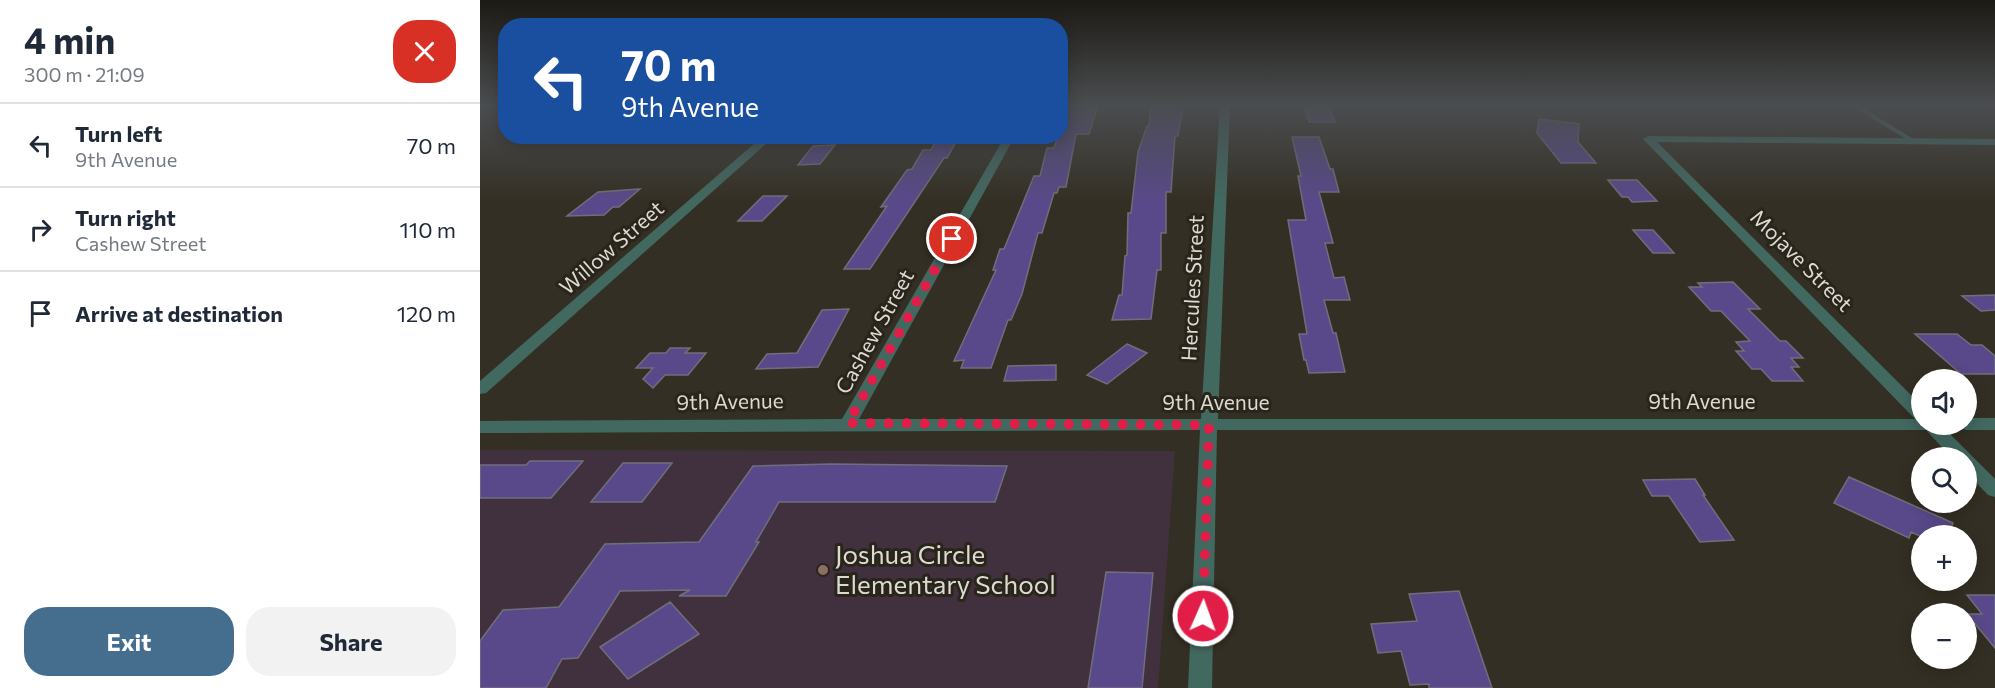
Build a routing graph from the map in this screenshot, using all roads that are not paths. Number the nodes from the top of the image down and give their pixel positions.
1 (1223, 137) edge
2 (1907, 137) edge
3 (1913, 141) junction
4 (1995, 142) edge
5 (761, 144) edge
6 (1005, 144) edge
7 (480, 389) edge
8 (1911, 405) edge
9 (848, 423) junction
10 (1977, 424) edge
11 (1995, 424) edge
12 (1209, 425) junction
13 (1911, 425) edge
14 (480, 427) edge
15 (1940, 435) edge
16 (1952, 447) edge
17 (1977, 472) edge
18 (1995, 490) edge
19 (1200, 688) edge

1 - 12 street, Hercules Street
2 - 3 lane
3 - 4 street
3 - 8 street, Mojave Street
5 - 7 street, Willow Street
6 - 9 street, Cashew Street
9 - 12 street, 9th Avenue
9 - 14 street, 9th Avenue
10 - 11 street
12 - 13 street, 9th Avenue
12 - 19 street, Hercules Street
15 - 16 street
17 - 18 street

